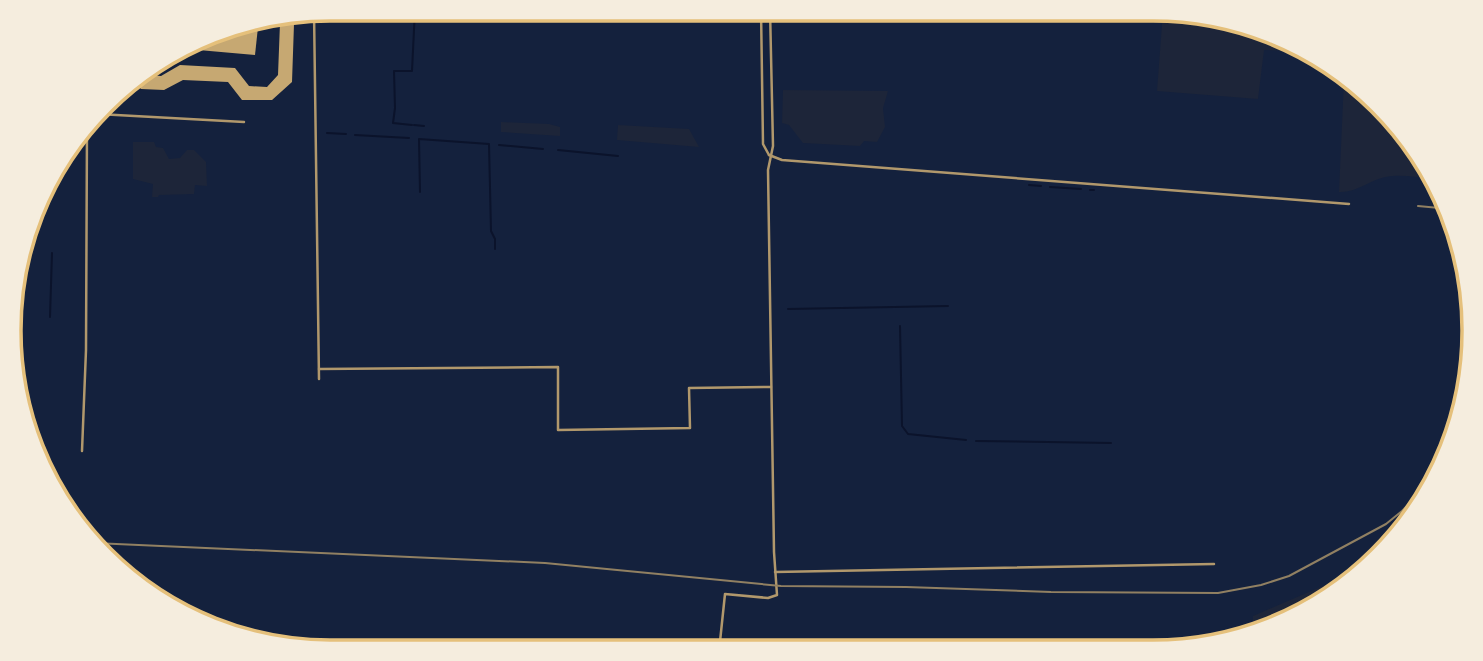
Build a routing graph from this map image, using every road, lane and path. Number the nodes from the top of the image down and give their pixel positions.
1 (761, 21) edge
2 (770, 21) edge
3 (314, 22) edge
4 (109, 115) edge
5 (244, 122) dead end
6 (86, 141) edge
7 (769, 155) junction
8 (1349, 204) dead end
9 (319, 369) junction
10 (319, 379) dead end
11 (771, 387) junction
12 (82, 451) dead end
13 (1214, 564) dead end
14 (775, 572) junction
15 (720, 640) edge

1 - 7 street
2 - 7 street
3 - 9 street
4 - 5 street
6 - 12 street
7 - 8 street
7 - 11 street
9 - 10 street
9 - 11 street
11 - 14 street
13 - 14 street
14 - 15 street

